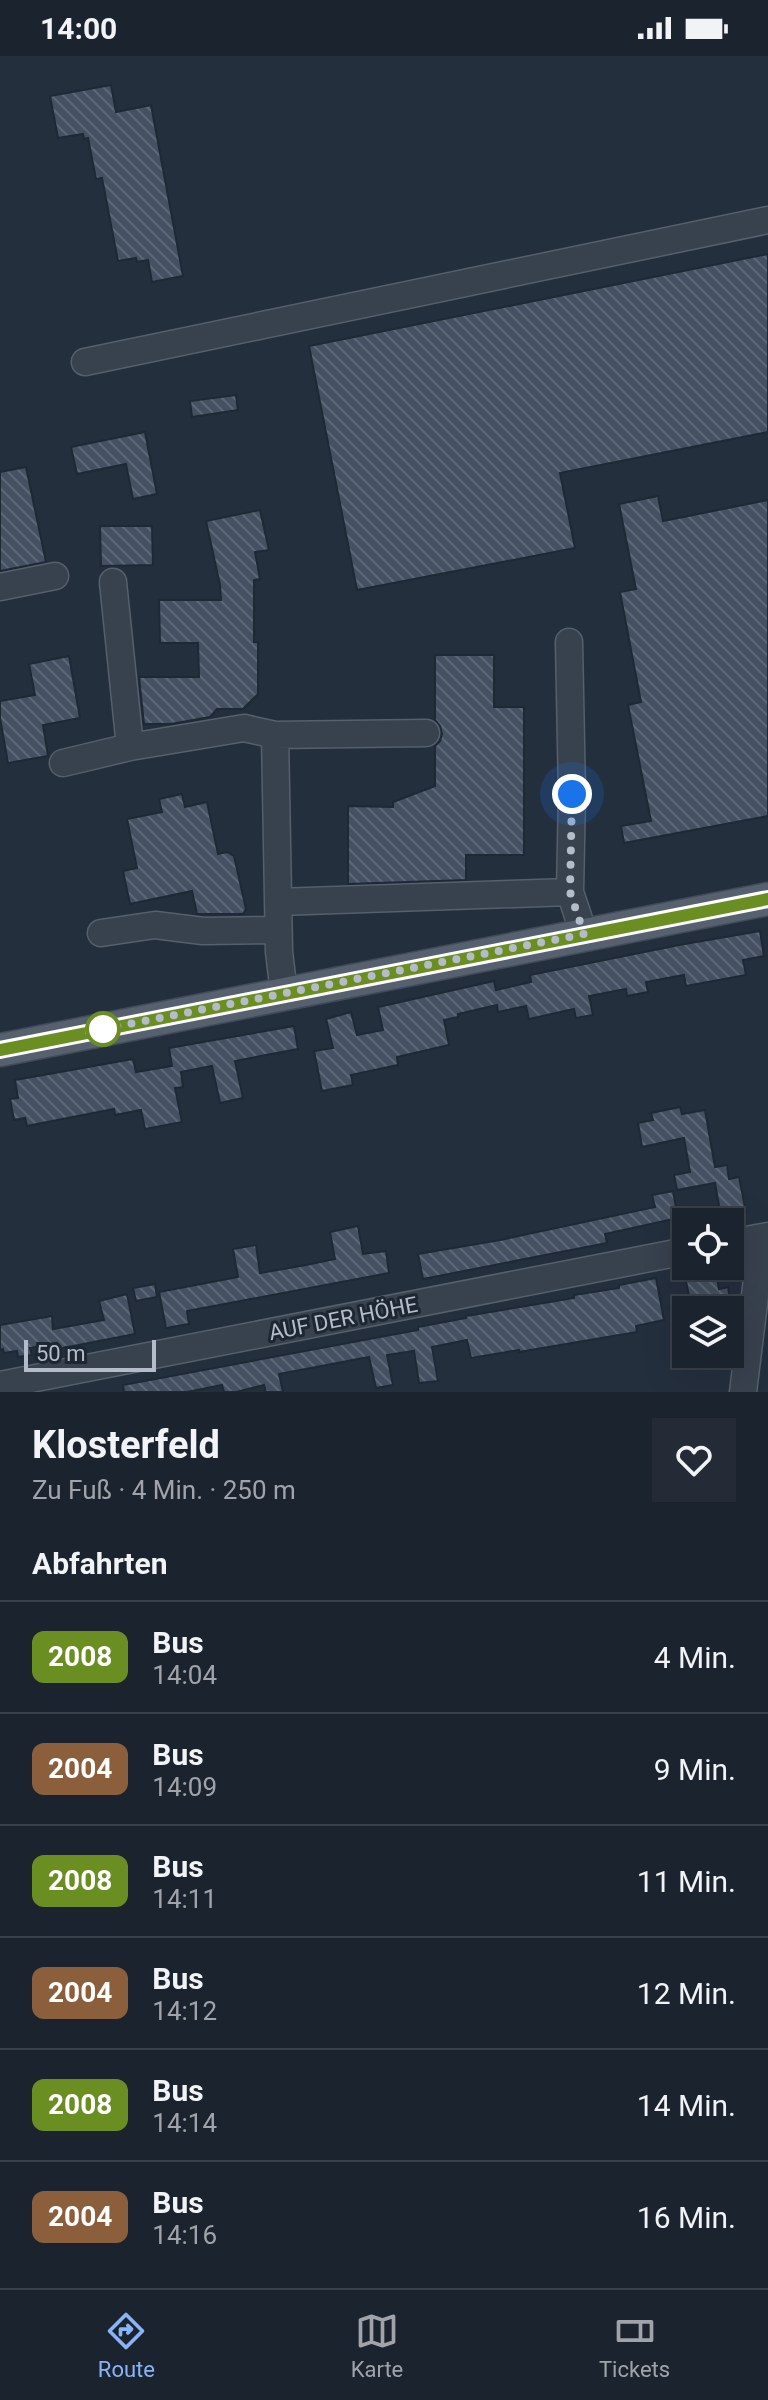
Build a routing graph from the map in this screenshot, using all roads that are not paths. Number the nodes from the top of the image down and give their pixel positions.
1 (768, 220) edge
2 (85, 362) dead end
3 (55, 576) dead end
4 (113, 582) dead end
5 (0, 587) edge
6 (569, 642) dead end
7 (426, 733) dead end
8 (275, 735) junction
9 (130, 747) junction
10 (63, 763) dead end
11 (570, 892) junction
12 (768, 899) edge
13 (278, 902) junction
14 (278, 930) junction
15 (101, 933) dead end
16 (584, 934) junction
17 (284, 993) junction
18 (0, 1050) edge
19 (762, 1237) edge
20 (672, 1254) edge
21 (0, 1385) edge
22 (743, 1392) edge

1 - 2 street
3 - 5 street
4 - 9 street
6 - 11 street
7 - 8 street
8 - 9 street
8 - 13 street
9 - 10 street
11 - 13 street
11 - 16 street
12 - 16 main road
13 - 14 street
14 - 15 street
14 - 17 street
16 - 17 main road
17 - 18 main road
19 - 22 street
20 - 21 street, AUF DER HÖHE

